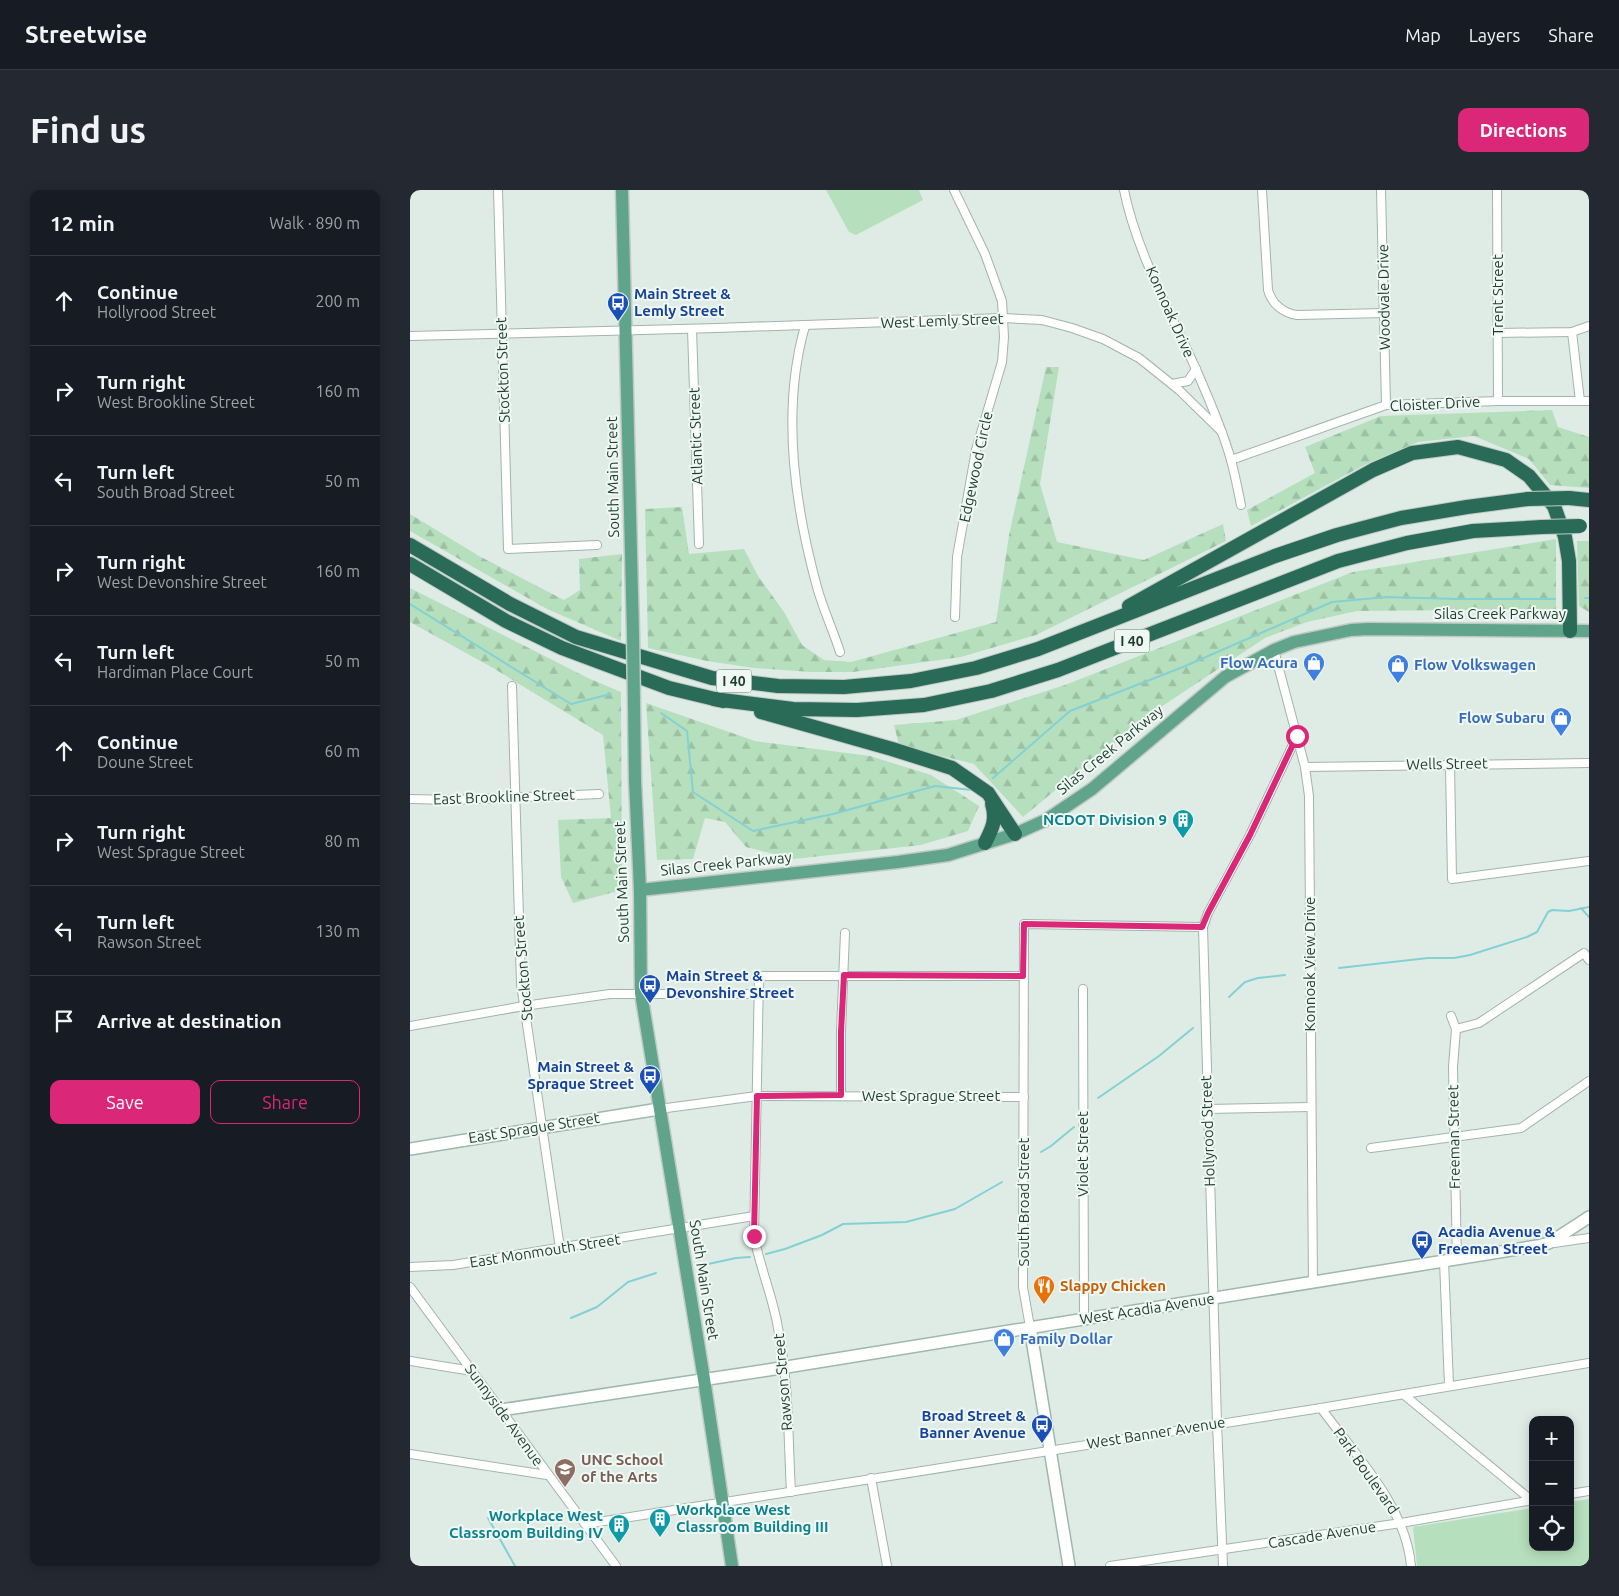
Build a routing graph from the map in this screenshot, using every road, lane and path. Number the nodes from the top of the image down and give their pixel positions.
1 (498, 190) edge
2 (622, 190) edge
3 (954, 190) edge
4 (1124, 190) edge
5 (1262, 190) edge
6 (1381, 190) edge
7 (1497, 190) edge
8 (1385, 313) junction
9 (1003, 318) junction
10 (804, 326) junction
11 (1589, 326) edge
12 (692, 329) junction
13 (626, 330) junction
14 (1498, 333) junction
15 (502, 334) junction
16 (1572, 335) junction
17 (410, 336) edge
18 (1196, 370) junction
19 (1172, 384) junction
20 (1498, 401) junction
21 (1580, 401) junction
22 (1589, 401) edge
23 (1386, 405) junction
24 (1222, 432) junction
25 (1231, 460) junction
26 (1589, 500) edge
27 (1242, 505) dead end
28 (1584, 526) edge
29 (699, 544) dead end
30 (410, 545) edge
31 (597, 545) dead end
32 (410, 564) edge
33 (955, 617) dead end
34 (1570, 631) junction
35 (1589, 631) edge
36 (1080, 633) junction
37 (1274, 650) junction
38 (840, 652) dead end
39 (512, 686) dead end
40 (714, 699) junction
41 (1297, 736) junction
42 (1589, 763) edge
43 (1450, 764) junction
44 (1305, 767) junction
45 (599, 794) dead end
46 (988, 794) junction
47 (514, 797) junction
48 (410, 799) edge
49 (1015, 834) junction
50 (985, 843) junction
51 (1589, 861) edge
52 (640, 890) junction
53 (1202, 927) junction
54 (845, 933) dead end
55 (1589, 960) edge
56 (844, 975) junction
57 (1023, 976) junction
58 (1083, 989) dead end
59 (641, 993) junction
60 (758, 994) junction
61 (524, 1006) junction
62 (1451, 1016) dead end
63 (410, 1026) edge
64 (1456, 1029) junction
65 (1589, 1081) edge
66 (841, 1095) junction
67 (757, 1096) junction
68 (1024, 1097) junction
69 (1311, 1107) junction
70 (658, 1109) junction
71 (1207, 1109) junction
72 (542, 1126) junction
73 (1454, 1138) junction
74 (1371, 1148) dead end
75 (410, 1149) edge
76 (754, 1216) junction
77 (1589, 1216) edge
78 (680, 1229) junction
79 (1589, 1238) edge
80 (1549, 1243) junction
81 (560, 1248) junction
82 (1456, 1260) junction
83 (1444, 1261) junction
84 (410, 1267) edge
85 (1312, 1283) junction
86 (410, 1287) edge
87 (1213, 1298) junction
88 (1084, 1318) junction
89 (1030, 1327) junction
90 (410, 1361) edge
91 (1589, 1362) edge
92 (785, 1367) junction
93 (472, 1371) junction
94 (704, 1379) junction
95 (1450, 1386) junction
96 (1403, 1394) junction
97 (1322, 1408) junction
98 (501, 1410) junction
99 (1217, 1423) junction
100 (1050, 1450) junction
101 (410, 1454) edge
102 (548, 1475) junction
103 (871, 1478) junction
104 (1589, 1491) edge
105 (791, 1492) junction
106 (1574, 1493) edge
107 (1529, 1498) edge
108 (1529, 1501) edge
109 (722, 1502) junction
110 (1401, 1523) junction
111 (586, 1524) junction
112 (1223, 1549) junction
113 (616, 1566) edge
114 (732, 1566) edge
115 (887, 1566) edge
116 (1068, 1566) edge
117 (1110, 1566) edge
118 (1223, 1566) edge
119 (1411, 1566) edge

1 - 15 street, Stockton Street
2 - 13 main road, South Main Street
3 - 9 street, Edgewood Circle
4 - 18 street, Konnoak Drive
5 - 8 street
6 - 8 street, Woodvale Drive
7 - 14 street, Trent Street
8 - 23 street, Woodvale Drive
9 - 10 street, West Lemly Street
9 - 19 street, West Lemly Street
9 - 33 street, Edgewood Circle
10 - 12 street, West Lemly Street
10 - 38 street
11 - 16 street
12 - 13 street, West Lemly Street
12 - 29 street, Atlantic Street
13 - 15 street, West Lemly Street
13 - 52 main road, South Main Street, bridge
14 - 16 street
14 - 20 street, Trent Street
15 - 17 street, West Lemly Street
15 - 31 street, Stockton Street
16 - 21 street
18 - 19 street
18 - 24 street, Konnoak Drive
19 - 24 street, West Lemly Street
20 - 21 street, Cloister Drive
20 - 23 street, Cloister Drive
21 - 22 street, Cloister Drive
23 - 25 street, Cloister Drive
24 - 25 street, Konnoak Drive
25 - 27 street, Konnoak Drive
26 - 36 highway, I 40, bridge
28 - 40 highway, I 40, bridge
30 - 36 highway, I 40
32 - 40 highway, I 40
34 - 35 main road, Silas Creek Parkway
34 - 36 highway
34 - 37 main road, Silas Creek Parkway
37 - 41 street, Konnoak View Drive
37 - 49 main road, Silas Creek Parkway
39 - 47 street, Stockton Street
40 - 46 highway
41 - 44 street, Konnoak View Drive
41 - 53 street, Hollyrood Street
42 - 43 street, Wells Street
43 - 44 street, Wells Street
43 - 51 street
44 - 69 street, Konnoak View Drive
45 - 47 street, East Brookline Street
46 - 49 highway
46 - 50 highway
47 - 48 street, East Brookline Street
47 - 61 street, Stockton Street
49 - 50 main road, Silas Creek Parkway
50 - 52 main road, Silas Creek Parkway
52 - 59 main road, South Main Street
53 - 57 street, South Broad Street
53 - 71 street, Hollyrood Street
54 - 56 street
55 - 64 street
56 - 57 street
56 - 60 street, Rawson Street
56 - 66 street
57 - 68 street, South Broad Street
58 - 88 street, Violet Street
59 - 60 street
59 - 61 street
59 - 70 main road, South Main Street
60 - 67 street, Rawson Street
61 - 63 street
61 - 72 street, Stockton Street
62 - 64 street, Freeman Street
64 - 73 street, Freeman Street
65 - 73 street
66 - 67 street, West Sprague Street
66 - 68 street, West Sprague Street
67 - 70 street, West Sprague Street
67 - 76 street, Rawson Street
68 - 89 street, South Broad Street
69 - 71 street
69 - 85 street, Konnoak View Drive
70 - 72 street, East Sprague Street
70 - 78 main road, South Main Street
71 - 87 street, Hollyrood Street
72 - 75 street, East Sprague Street
72 - 81 street, Stockton Street
73 - 74 street
73 - 82 street, Freeman Street
76 - 78 street, East Monmouth Street
76 - 92 street, Rawson Street
77 - 80 street
78 - 81 street, East Monmouth Street
78 - 94 main road, South Main Street
79 - 80 street, West Acadia Avenue
80 - 82 street, West Acadia Avenue
81 - 84 street, East Monmouth Street
82 - 83 street, West Acadia Avenue
83 - 85 street, West Acadia Avenue
83 - 95 street
85 - 87 street, West Acadia Avenue
86 - 93 street, Sunnyside Avenue
87 - 88 street, West Acadia Avenue
87 - 99 street, Hollyrood Street
88 - 89 street, West Acadia Avenue
89 - 92 street, West Acadia Avenue
89 - 100 street, South Broad Street
90 - 93 street
91 - 95 street, West Banner Avenue
92 - 94 street, West Acadia Avenue
92 - 105 street, Rawson Street
93 - 98 street, Sunnyside Avenue
94 - 98 street, West Acadia Avenue
94 - 109 main road, South Main Street
95 - 96 street, West Banner Avenue
96 - 97 street, West Banner Avenue
96 - 107 street
97 - 99 street, West Banner Avenue
97 - 110 street, Park Boulevard
98 - 102 street, Sunnyside Avenue
99 - 100 street, West Banner Avenue
99 - 112 street, Hollyrood Street
100 - 103 street, West Banner Avenue
100 - 116 street, South Broad Street
101 - 102 street
102 - 111 street, Sunnyside Avenue
103 - 105 street, West Banner Avenue
103 - 115 street
104 - 106 street
105 - 109 street, West Banner Avenue
108 - 110 street, Cascade Avenue
109 - 111 street, West Banner Avenue
109 - 114 main road, South Main Street
110 - 112 street, Cascade Avenue
110 - 119 street, Park Boulevard
111 - 113 street, Sunnyside Avenue
112 - 117 street, Cascade Avenue
112 - 118 street

